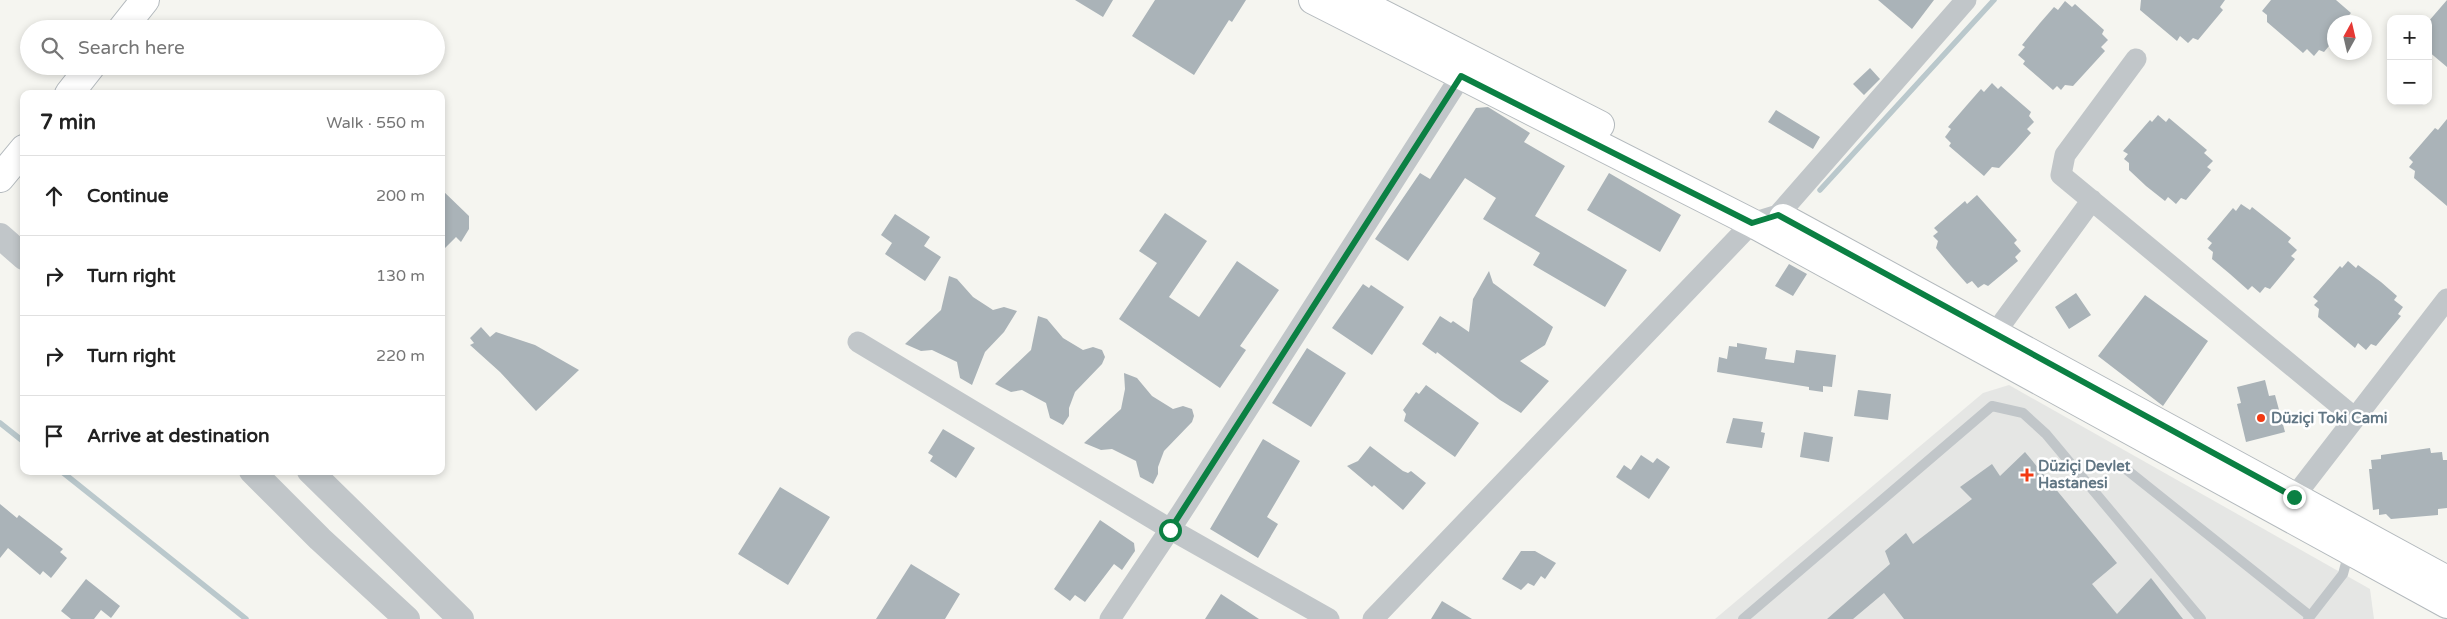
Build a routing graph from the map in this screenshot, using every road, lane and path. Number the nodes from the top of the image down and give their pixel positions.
1 (145, 0) edge
2 (1313, 0) edge
3 (1355, 0) edge
4 (1966, 0) edge
5 (129, 20) edge
6 (2136, 59) dead end
7 (84, 75) edge
8 (1461, 76) junction
9 (72, 90) edge
10 (2092, 200) junction
11 (1778, 215) junction
12 (1752, 223) junction
13 (0, 236) edge
14 (20, 254) edge
15 (2447, 300) edge
16 (1995, 333) junction
17 (858, 342) dead end
18 (2355, 418) junction
19 (2122, 466) dead end
20 (256, 475) edge
21 (314, 475) edge
22 (2294, 497) junction
23 (1170, 530) junction
24 (2349, 551) junction
25 (2447, 580) edge
26 (2447, 604) edge
27 (2309, 618) edge
28 (407, 619) edge
29 (461, 619) edge
30 (1110, 619) edge
31 (1329, 619) edge
32 (1372, 619) edge
33 (1743, 619) edge
34 (2201, 619) edge

1 - 5 main road
2 - 8 main road
3 - 11 main road
4 - 11 street
6 - 10 street
7 - 9 main road
8 - 12 main road
8 - 23 street
10 - 16 street
10 - 18 street
11 - 12 street
11 - 16 main road
12 - 24 main road
12 - 32 street
13 - 14 street
15 - 18 street
16 - 22 main road
17 - 23 street
18 - 22 street
19 - 27 lane
20 - 28 street
21 - 29 street
22 - 25 main road
23 - 30 street
23 - 31 street
24 - 26 main road
24 - 27 lane
33 - 34 lane

